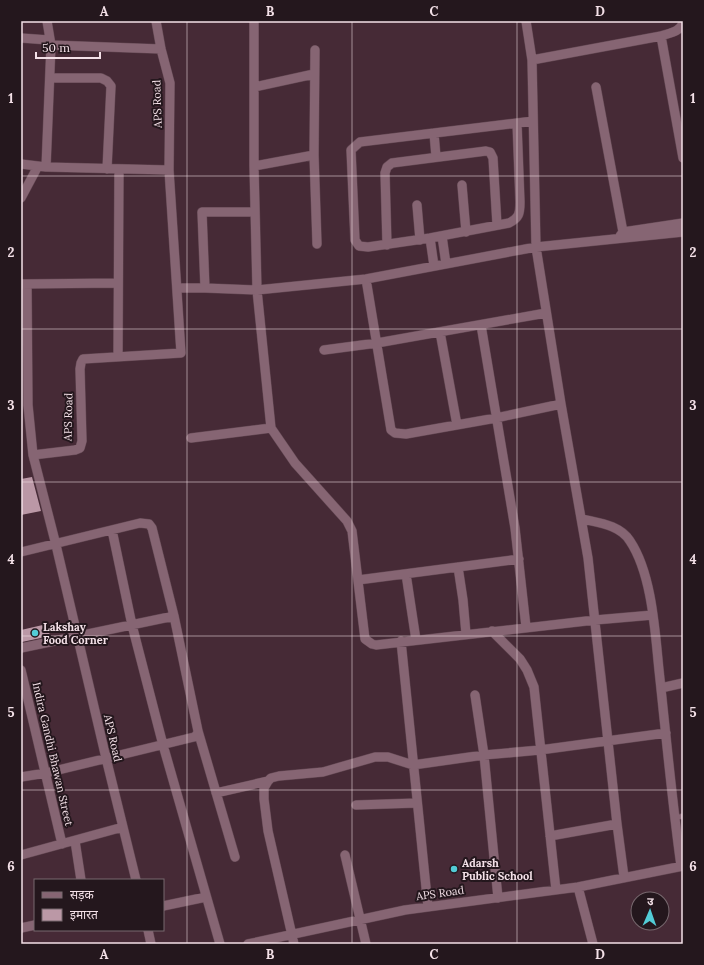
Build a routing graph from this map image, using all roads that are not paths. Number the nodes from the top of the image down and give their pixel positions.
1 (47, 21) edge
2 (156, 21) edge
3 (254, 21) edge
4 (526, 21) edge
5 (683, 23) edge
6 (661, 36) junction
7 (21, 38) edge
8 (50, 42) junction
9 (161, 49) junction
10 (315, 50) dead end
11 (532, 60) junction
12 (314, 74) junction
13 (50, 78) junction
14 (254, 87) junction
15 (596, 87) dead end
16 (534, 121) junction
17 (517, 123) junction
18 (434, 133) junction
19 (682, 138) edge
20 (314, 155) junction
21 (436, 157) junction
22 (683, 158) edge
23 (21, 164) edge
24 (42, 166) junction
25 (254, 166) junction
26 (534, 167) junction
27 (519, 168) junction
28 (107, 169) junction
29 (119, 170) junction
30 (169, 170) junction
31 (462, 185) dead end
32 (21, 198) edge
33 (417, 205) dead end
34 (255, 212) junction
35 (683, 223) edge
36 (498, 225) junction
37 (466, 232) junction
38 (683, 232) edge
39 (620, 235) junction
40 (442, 236) junction
41 (430, 238) junction
42 (420, 240) junction
43 (318, 244) dead end
44 (387, 245) junction
45 (536, 247) junction
46 (446, 264) junction
47 (434, 266) junction
48 (366, 279) junction
49 (118, 283) junction
50 (24, 284) edge
51 (177, 288) junction
52 (205, 288) junction
53 (256, 290) junction
54 (546, 314) junction
55 (481, 325) junction
56 (440, 332) junction
57 (377, 343) junction
58 (324, 350) dead end
59 (118, 357) junction
60 (561, 404) junction
61 (496, 418) junction
62 (457, 425) junction
63 (271, 428) junction
64 (191, 438) dead end
65 (33, 455) junction
66 (582, 519) junction
67 (112, 530) junction
68 (56, 545) junction
69 (21, 552) edge
70 (519, 559) junction
71 (458, 567) junction
72 (406, 574) junction
73 (358, 580) junction
74 (653, 615) junction
75 (174, 616) junction
76 (595, 620) junction
77 (132, 625) junction
78 (526, 627) junction
79 (492, 631) junction
80 (466, 634) junction
81 (78, 636) junction
82 (416, 640) junction
83 (401, 641) junction
84 (21, 648) edge
85 (21, 670) edge
86 (683, 684) edge
87 (661, 688) junction
88 (475, 695) dead end
89 (198, 731) junction
90 (666, 733) junction
91 (608, 741) junction
92 (163, 745) junction
93 (540, 750) junction
94 (484, 755) junction
95 (106, 758) junction
96 (413, 765) junction
97 (46, 773) junction
98 (21, 777) edge
99 (268, 781) junction
100 (216, 793) junction
101 (417, 803) junction
102 (356, 805) dead end
103 (679, 817) edge
104 (617, 824) junction
105 (123, 827) junction
106 (550, 836) junction
107 (75, 841) junction
108 (62, 844) junction
109 (21, 855) edge
110 (345, 855) dead end
111 (235, 857) dead end
112 (682, 866) edge
113 (624, 878) junction
114 (81, 879) edge
115 (136, 879) edge
116 (578, 887) junction
117 (556, 890) junction
118 (206, 897) junction
119 (498, 898) junction
120 (164, 906) edge
121 (428, 907) junction
122 (361, 920) junction
123 (34, 925) edge
124 (21, 928) edge
125 (148, 931) edge
126 (293, 940) edge
127 (151, 944) edge
128 (220, 944) edge
129 (248, 944) edge
130 (366, 944) edge
131 (593, 944) edge

1 - 8 street
2 - 9 street, APS Road
3 - 14 street
4 - 11 street
5 - 6 street
6 - 11 street
6 - 19 street
7 - 8 street
8 - 9 street
8 - 13 street
9 - 30 street, APS Road
10 - 12 street
11 - 16 street
12 - 14 street
12 - 20 street
13 - 24 street
13 - 28 street
14 - 25 street
15 - 39 street
16 - 17 street
16 - 26 street
17 - 18 street
17 - 27 street
18 - 21 street
18 - 44 street
19 - 22 street
20 - 25 street
20 - 43 street
21 - 36 street
21 - 44 street
23 - 24 street
24 - 28 street
24 - 32 street
25 - 34 street
26 - 27 street
26 - 45 street
27 - 36 street
28 - 29 street
29 - 30 street
29 - 49 street
30 - 51 street, APS Road
31 - 37 street
33 - 42 street
34 - 52 street
34 - 53 street
35 - 39 street
36 - 37 street
37 - 40 street
38 - 39 street
39 - 45 street
40 - 41 street
40 - 46 street
41 - 42 street
41 - 47 street
42 - 44 street
45 - 46 street
45 - 54 street
46 - 47 street
47 - 48 street
48 - 53 street
48 - 57 street
49 - 50 street
49 - 59 street
50 - 65 street
51 - 52 street
51 - 59 street, APS Road
52 - 53 street
53 - 63 street
54 - 55 street
54 - 60 street
55 - 56 street
55 - 61 street
56 - 57 street
56 - 62 street
57 - 58 street
57 - 62 street
59 - 65 street, APS Road
60 - 61 street
60 - 66 street
61 - 62 street
61 - 70 street
63 - 64 street
63 - 73 street
65 - 68 street, APS Road
66 - 74 street
66 - 76 street
67 - 68 street
67 - 75 street
67 - 77 street
68 - 69 street
68 - 81 street, APS Road
70 - 71 street
70 - 78 street
71 - 72 street
71 - 80 street
72 - 73 street
72 - 82 street
73 - 83 street
74 - 76 street
74 - 87 street
75 - 77 street
75 - 89 street
76 - 78 street
76 - 91 street
77 - 81 street
77 - 92 street
78 - 79 street
79 - 80 street
79 - 93 street
80 - 82 street
81 - 84 street
81 - 95 street, APS Road
82 - 83 street
83 - 96 street
85 - 97 street, Indira Gandhi Bhawan Street
86 - 87 street
87 - 90 street
88 - 94 street
89 - 92 street
89 - 100 street
90 - 91 street
90 - 103 street
91 - 93 street
91 - 104 street
92 - 95 street
92 - 118 street
93 - 94 street
93 - 106 street
94 - 96 street
94 - 119 street
95 - 97 street
95 - 105 street, APS Road
96 - 99 street
96 - 101 street
97 - 98 street
97 - 108 street, Indira Gandhi Bhawan Street
99 - 100 street
99 - 126 street
100 - 111 street
101 - 102 street
101 - 121 street
103 - 112 street
104 - 106 street
104 - 113 street
105 - 107 street
105 - 115 street, APS Road
106 - 117 street
107 - 108 street
107 - 114 street
108 - 109 street
110 - 122 street
112 - 113 street, APS Road
113 - 116 street, APS Road
116 - 117 street, APS Road
116 - 131 street
117 - 119 street, APS Road
118 - 120 street
118 - 128 street
119 - 121 street, APS Road
121 - 122 street, APS Road
122 - 126 street, APS Road
122 - 130 street
123 - 124 street
125 - 127 street
126 - 129 street, APS Road

